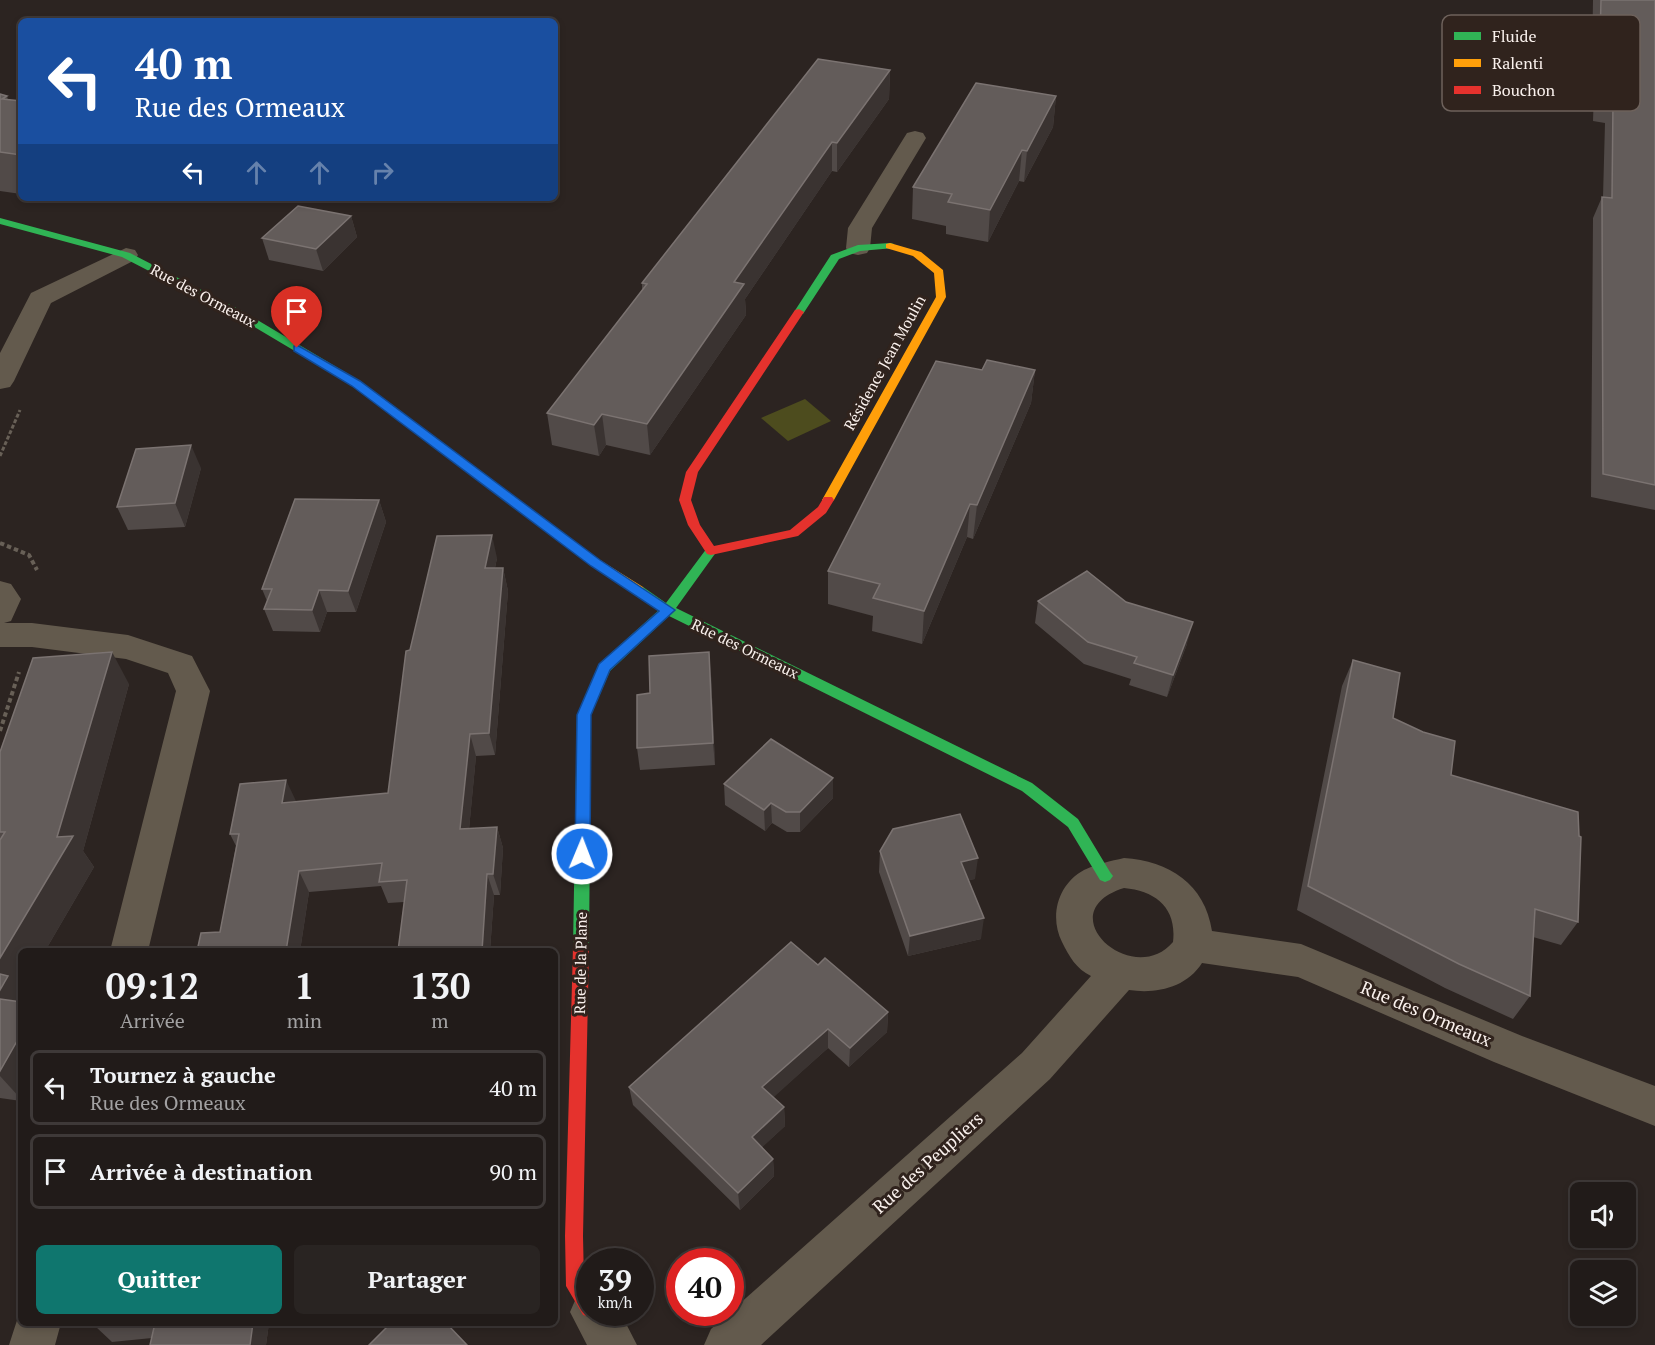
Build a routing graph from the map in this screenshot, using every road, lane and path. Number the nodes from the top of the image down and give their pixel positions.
1 (915, 138) dead end
2 (0, 221) edge
3 (858, 248) junction
4 (126, 255) junction
5 (0, 381) edge
6 (711, 551) junction
7 (0, 592) edge
8 (668, 610) junction
9 (0, 613) edge
10 (0, 635) edge
11 (1105, 876) junction
12 (1192, 945) junction
13 (130, 948) edge
14 (1119, 973) junction
15 (1655, 1106) edge
16 (576, 1287) edge
17 (37, 1326) edge
18 (601, 1326) edge
19 (32, 1345) edge
20 (614, 1345) edge
21 (727, 1345) edge

1 - 3 street
2 - 4 street, Rue des Ormeaux
3 - 6 street, Résidence Jean Moulin
3 - 6 street, Résidence Jean Moulin
4 - 5 street
4 - 8 street, Rue des Ormeaux
6 - 8 street, Rue de la Plane
7 - 9 street
8 - 11 street, Rue des Ormeaux
8 - 16 street, Rue de la Plane
10 - 13 street
11 - 12 street
11 - 14 street
12 - 14 street
12 - 15 street, Rue des Ormeaux
14 - 21 street, Rue des Peupliers
17 - 19 street
18 - 20 street

